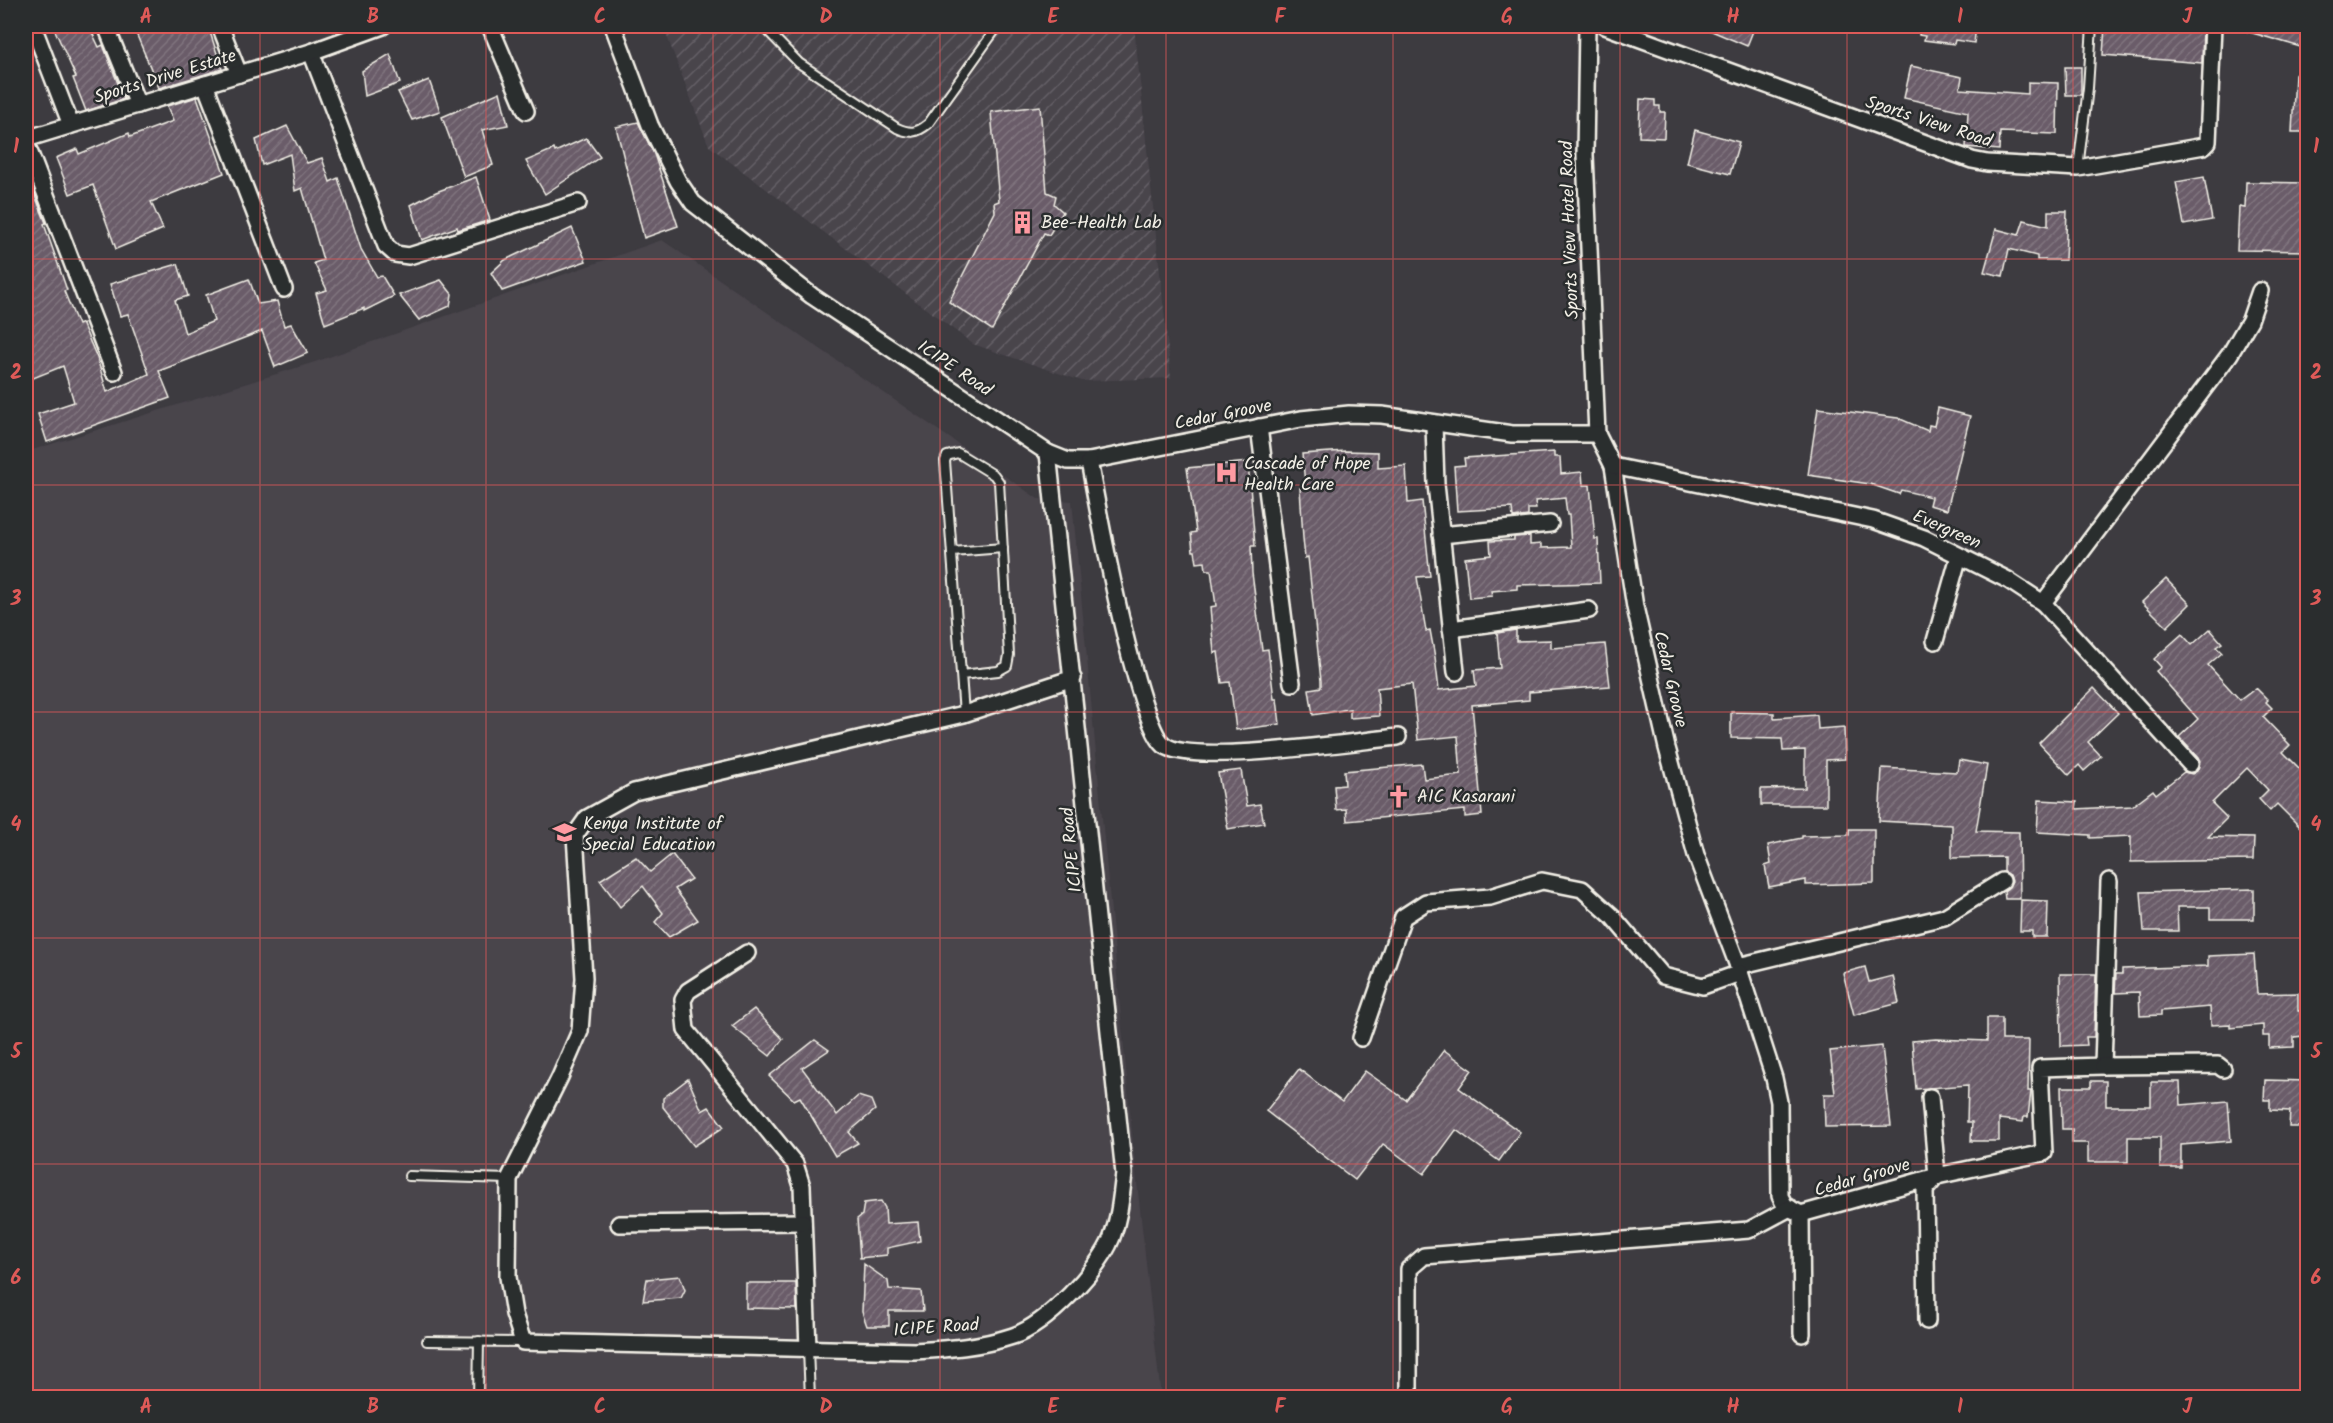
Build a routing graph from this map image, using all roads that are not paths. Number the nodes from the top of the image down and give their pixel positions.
1 (33, 26) edge
2 (106, 26) edge
3 (220, 26) edge
4 (383, 26) edge
5 (490, 26) edge
6 (612, 26) edge
7 (763, 26) edge
8 (998, 26) edge
9 (1587, 26) edge
10 (1605, 26) edge
11 (2092, 26) edge
12 (2213, 26) edge
13 (311, 52) junction
14 (239, 74) junction
15 (205, 84) junction
16 (138, 105) junction
17 (526, 111) dead end
18 (71, 125) junction
19 (26, 141) edge
20 (2078, 168) junction
21 (578, 203) dead end
22 (284, 289) dead end
23 (2260, 291) dead end
24 (114, 372) dead end
25 (1434, 425) junction
26 (1259, 427) junction
27 (1597, 434) junction
28 (1048, 453) junction
29 (1089, 461) junction
30 (1613, 466) junction
31 (1550, 524) dead end
32 (1441, 535) junction
33 (1004, 548) junction
34 (952, 552) junction
35 (1959, 556) junction
36 (2043, 603) junction
37 (1589, 610) dead end
38 (1451, 629) junction
39 (1935, 641) dead end
40 (1456, 672) dead end
41 (961, 675) junction
42 (1073, 678) junction
43 (1292, 682) dead end
44 (964, 714) junction
45 (1398, 737) dead end
46 (2190, 764) dead end
47 (2002, 881) dead end
48 (2109, 881) dead end
49 (747, 953) dead end
50 (1739, 969) junction
51 (1360, 1038) dead end
52 (2103, 1066) junction
53 (2223, 1069) dead end
54 (1930, 1097) dead end
55 (409, 1176) dead end
56 (1937, 1176) junction
57 (509, 1179) junction
58 (1796, 1211) junction
59 (803, 1222) junction
60 (618, 1224) dead end
61 (1927, 1320) dead end
62 (1802, 1334) dead end
63 (427, 1341) dead end
64 (479, 1341) junction
65 (523, 1342) junction
66 (808, 1348) junction
67 (478, 1398) edge
68 (810, 1398) edge
69 (1409, 1398) edge

1 - 18 street
2 - 16 street
3 - 14 street
4 - 13 street, Sports Drive Estate
5 - 17 street
6 - 28 street, ICIPE Road
7 - 8 lane
9 - 27 street, Sports View Hotel Road
10 - 20 street, Sports View Road
11 - 20 lane
12 - 20 street, Sports View Road
13 - 14 street, Sports Drive Estate
13 - 21 street
14 - 15 street, Sports Drive Estate
15 - 16 street, Sports Drive Estate
15 - 22 street
16 - 18 street, Sports Drive Estate
18 - 19 street, Sports Drive Estate
19 - 24 street
23 - 36 street
25 - 26 street, Cedar Groove
25 - 27 street, Cedar Groove
25 - 32 street
26 - 29 street, Cedar Groove
26 - 43 street
27 - 30 street, Cedar Groove
28 - 29 street, Cedar Groove
28 - 42 street, ICIPE Road
29 - 45 street
30 - 35 street, Evergreen
30 - 50 street, Cedar Groove
31 - 32 street
32 - 38 street
33 - 34 lane
33 - 34 lane
33 - 41 lane
34 - 41 lane
35 - 36 street, Evergreen
35 - 39 street
36 - 46 street, Evergreen
37 - 38 street
38 - 40 street
41 - 44 lane
42 - 44 street
42 - 66 street, ICIPE Road
44 - 57 street
47 - 50 street
48 - 52 street
49 - 59 street
50 - 51 street
50 - 58 street, Cedar Groove
52 - 53 street
52 - 56 street, Cedar Groove
54 - 56 street
55 - 57 lane
56 - 58 street, Cedar Groove
56 - 61 street
57 - 65 street
58 - 62 street
58 - 69 street
59 - 60 street
59 - 66 street
63 - 64 lane
64 - 65 lane
64 - 67 lane
65 - 66 street, ICIPE Road
66 - 68 lane

